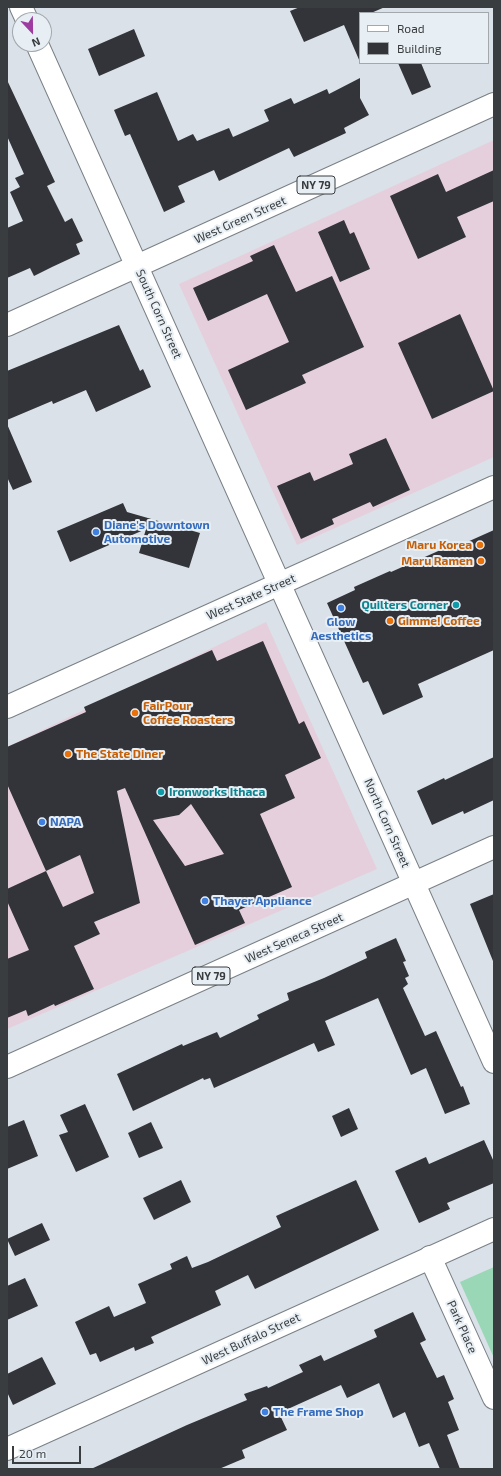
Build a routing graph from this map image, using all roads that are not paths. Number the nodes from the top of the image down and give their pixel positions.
1 (42, 52) edge
2 (494, 104) edge
3 (137, 266) junction
4 (7, 325) edge
5 (494, 487) edge
6 (279, 584) junction
7 (7, 707) edge
8 (494, 847) edge
9 (414, 883) junction
10 (494, 1062) edge
11 (7, 1067) edge
12 (494, 1228) edge
13 (430, 1257) junction
14 (494, 1398) edge
15 (7, 1449) edge

1 - 3 main road, South Corn Street
2 - 3 main road, West Green Street / NY 79
3 - 4 main road, West Green Street / NY 79
3 - 6 main road, South Corn Street
5 - 6 main road, West State Street
6 - 7 main road, West State Street
6 - 9 main road, North Corn Street
8 - 9 main road, West Seneca Street / NY 79
9 - 10 main road, North Corn Street
9 - 11 main road, West Seneca Street / NY 79
12 - 13 main road, West Buffalo Street
13 - 14 main road, Park Place
13 - 15 main road, West Buffalo Street

